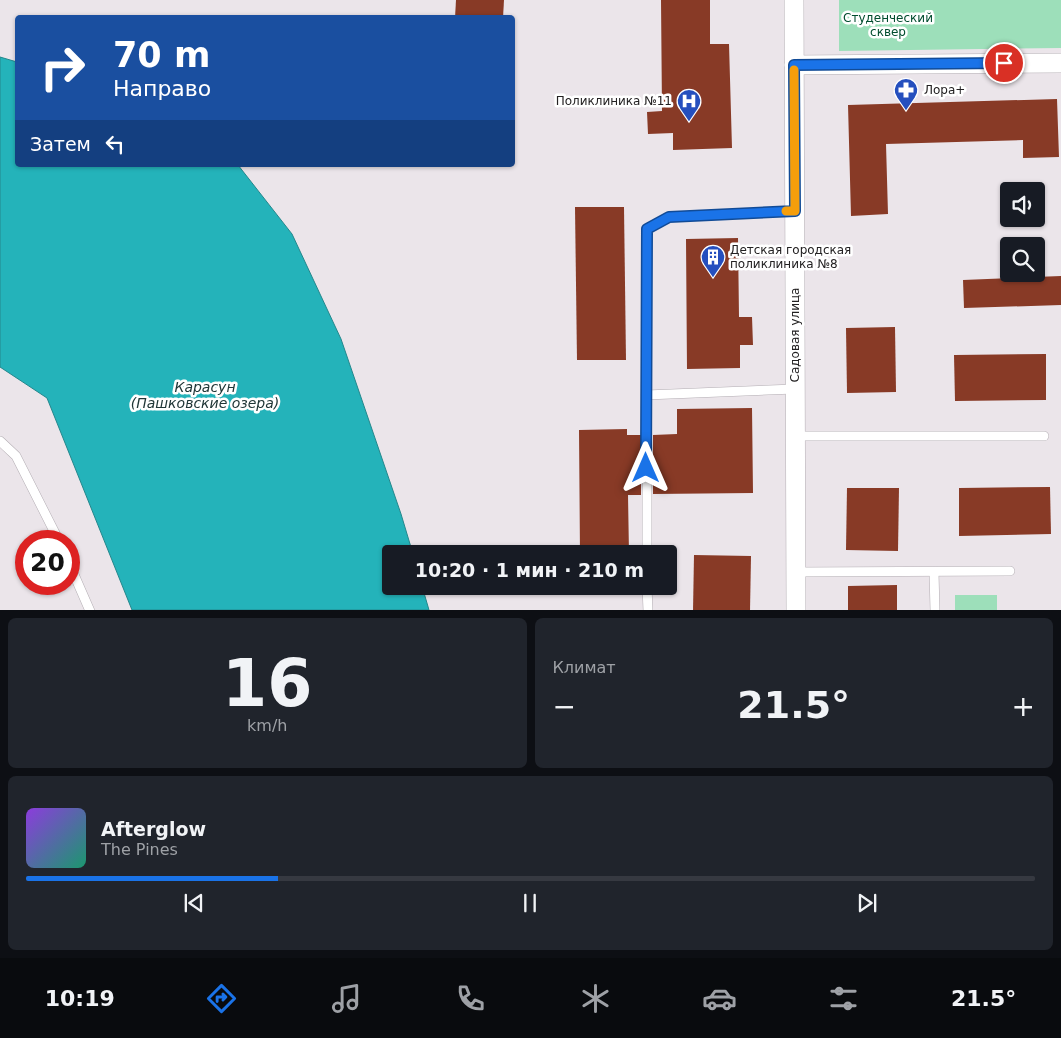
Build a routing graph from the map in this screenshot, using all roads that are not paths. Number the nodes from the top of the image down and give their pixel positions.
1 (794, 0) edge
2 (1061, 63) edge
3 (794, 65) junction
4 (795, 211) junction
5 (795, 389) junction
6 (646, 395) junction
7 (795, 436) junction
8 (1044, 436) dead end
9 (0, 441) edge
10 (53, 530) edge
11 (647, 545) edge
12 (1010, 571) dead end
13 (796, 572) junction
14 (934, 572) junction
15 (80, 588) edge
16 (647, 595) edge
17 (90, 610) edge
18 (648, 610) edge
19 (796, 610) edge
20 (935, 610) edge

1 - 3 street, Садовая улица
2 - 3 street
3 - 4 street, Садовая улица
4 - 5 street, Садовая улица
4 - 6 lane
5 - 6 lane
5 - 7 street, Садовая улица
6 - 11 lane
7 - 8 lane
7 - 13 street, Садовая улица
9 - 10 lane
12 - 14 lane
13 - 14 lane
13 - 19 street, Садовая улица
14 - 20 lane
15 - 17 lane
16 - 18 lane

